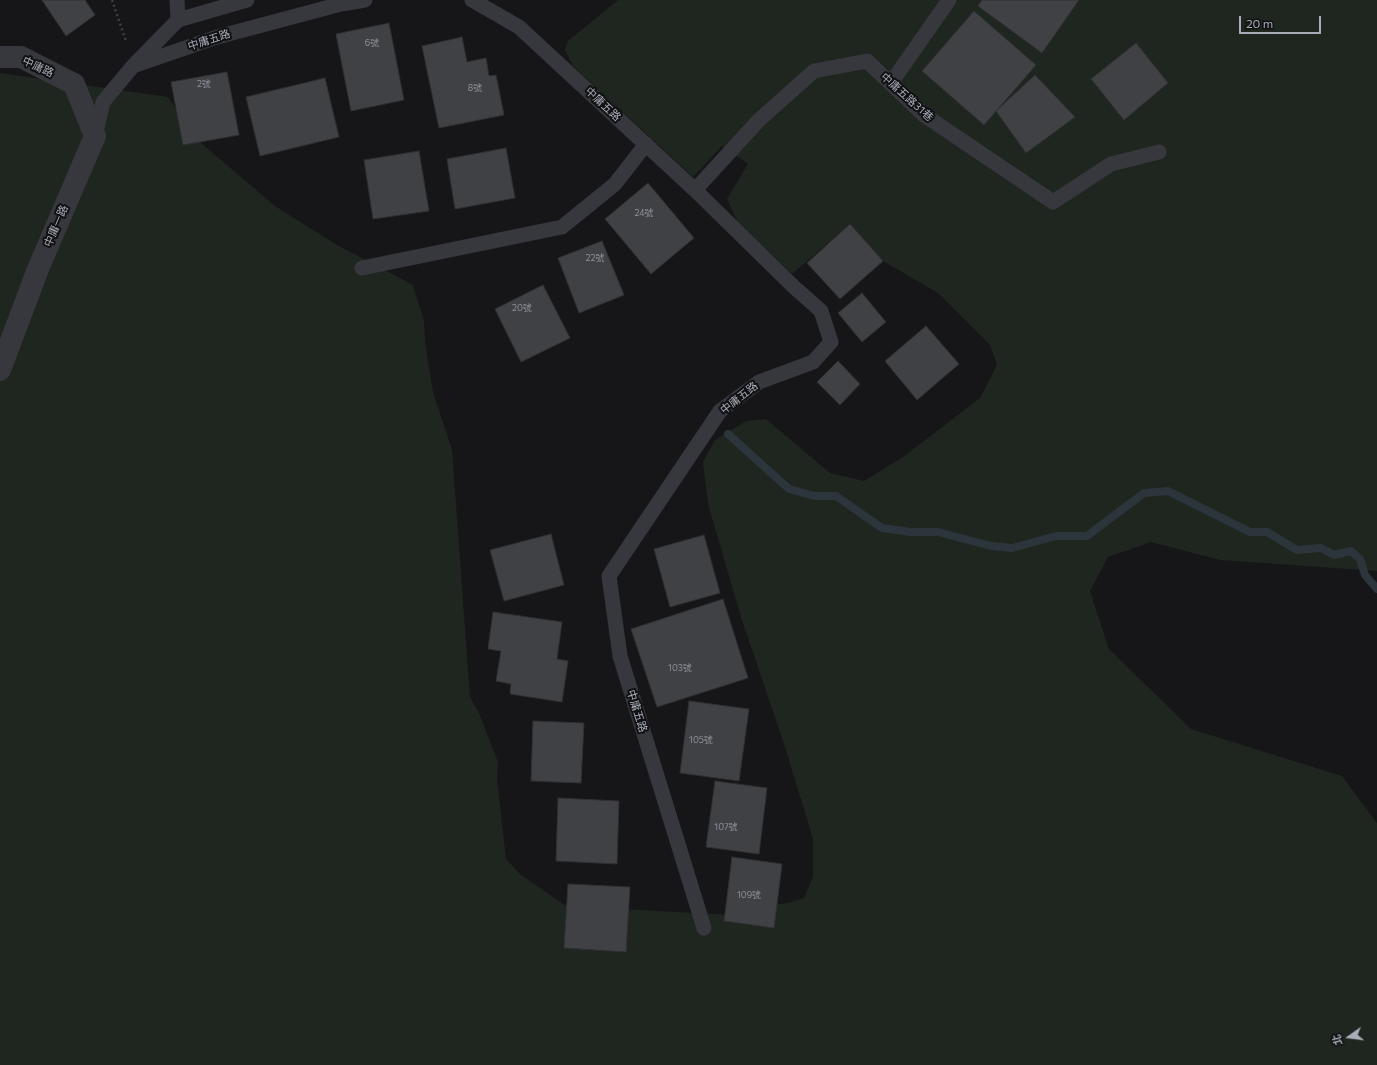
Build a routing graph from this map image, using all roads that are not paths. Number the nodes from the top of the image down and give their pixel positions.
1 (177, 0) edge
2 (247, 0) edge
3 (365, 0) edge
4 (472, 0) edge
5 (949, 0) edge
6 (178, 20) junction
7 (0, 57) edge
8 (133, 66) junction
9 (891, 83) junction
10 (94, 136) junction
11 (646, 144) junction
12 (1159, 152) dead end
13 (695, 190) junction
14 (362, 268) dead end
15 (0, 370) edge
16 (704, 928) dead end

1 - 6 lane
2 - 6 lane
3 - 8 lane, 中庸五路
4 - 11 lane, 中庸五路
5 - 9 lane
6 - 8 lane
7 - 10 street, 中庸路
8 - 10 lane
9 - 12 lane, 中庸五路31巷
9 - 13 lane, 中庸五路31巷
10 - 15 street, 中庸一路
11 - 13 lane, 中庸五路
11 - 14 lane
13 - 16 lane, 中庸五路

